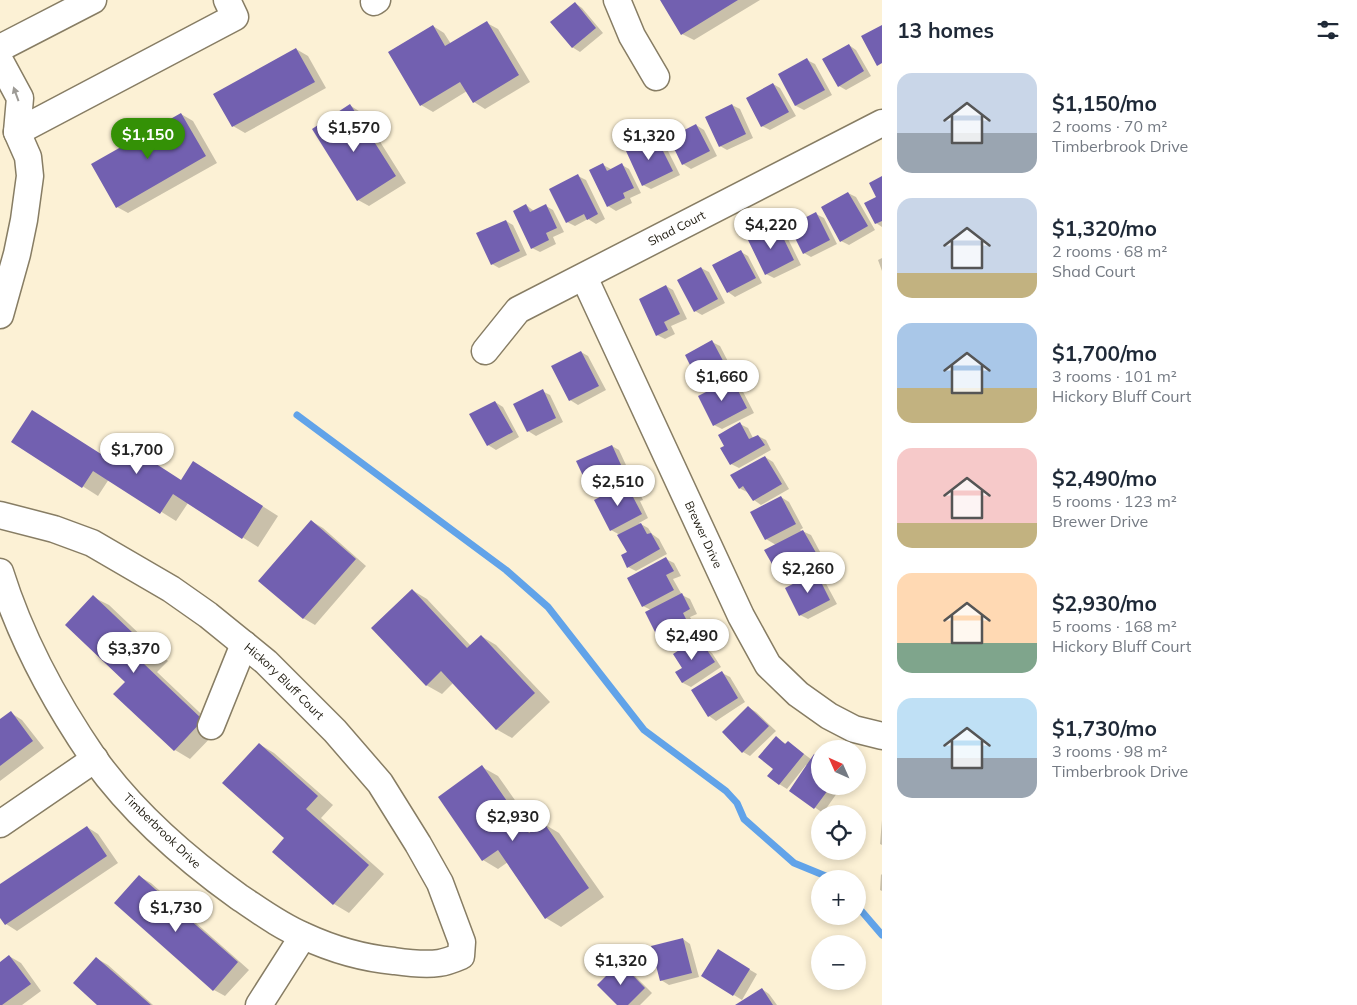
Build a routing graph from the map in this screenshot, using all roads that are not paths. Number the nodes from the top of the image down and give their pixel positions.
1 (93, 0) edge
2 (227, 0) edge
3 (617, 0) edge
4 (0, 48) edge
5 (0, 60) edge
6 (656, 76) dead end
7 (882, 123) edge
8 (9, 127) edge
9 (584, 277) junction
10 (0, 315) edge
11 (485, 351) dead end
12 (0, 516) edge
13 (0, 572) edge
14 (244, 644) junction
15 (211, 726) dead end
16 (882, 736) edge
17 (95, 759) junction
18 (0, 824) edge
19 (303, 936) junction
20 (461, 956) joint
21 (269, 1001) edge

1 - 4 street
2 - 8 street
3 - 6 street
8 -> 5 street
7 - 9 street, Shad Court
8 - 10 street
9 - 11 street, Shad Court
9 - 16 street, Brewer Drive
12 - 14 street, Hickory Bluff Court
13 - 17 street, Timberbrook Drive
14 - 15 street
14 - 20 street, Hickory Bluff Court
17 - 18 street
17 - 19 street, Timberbrook Drive
19 - 20 street, Timberbrook Drive
19 - 21 street

